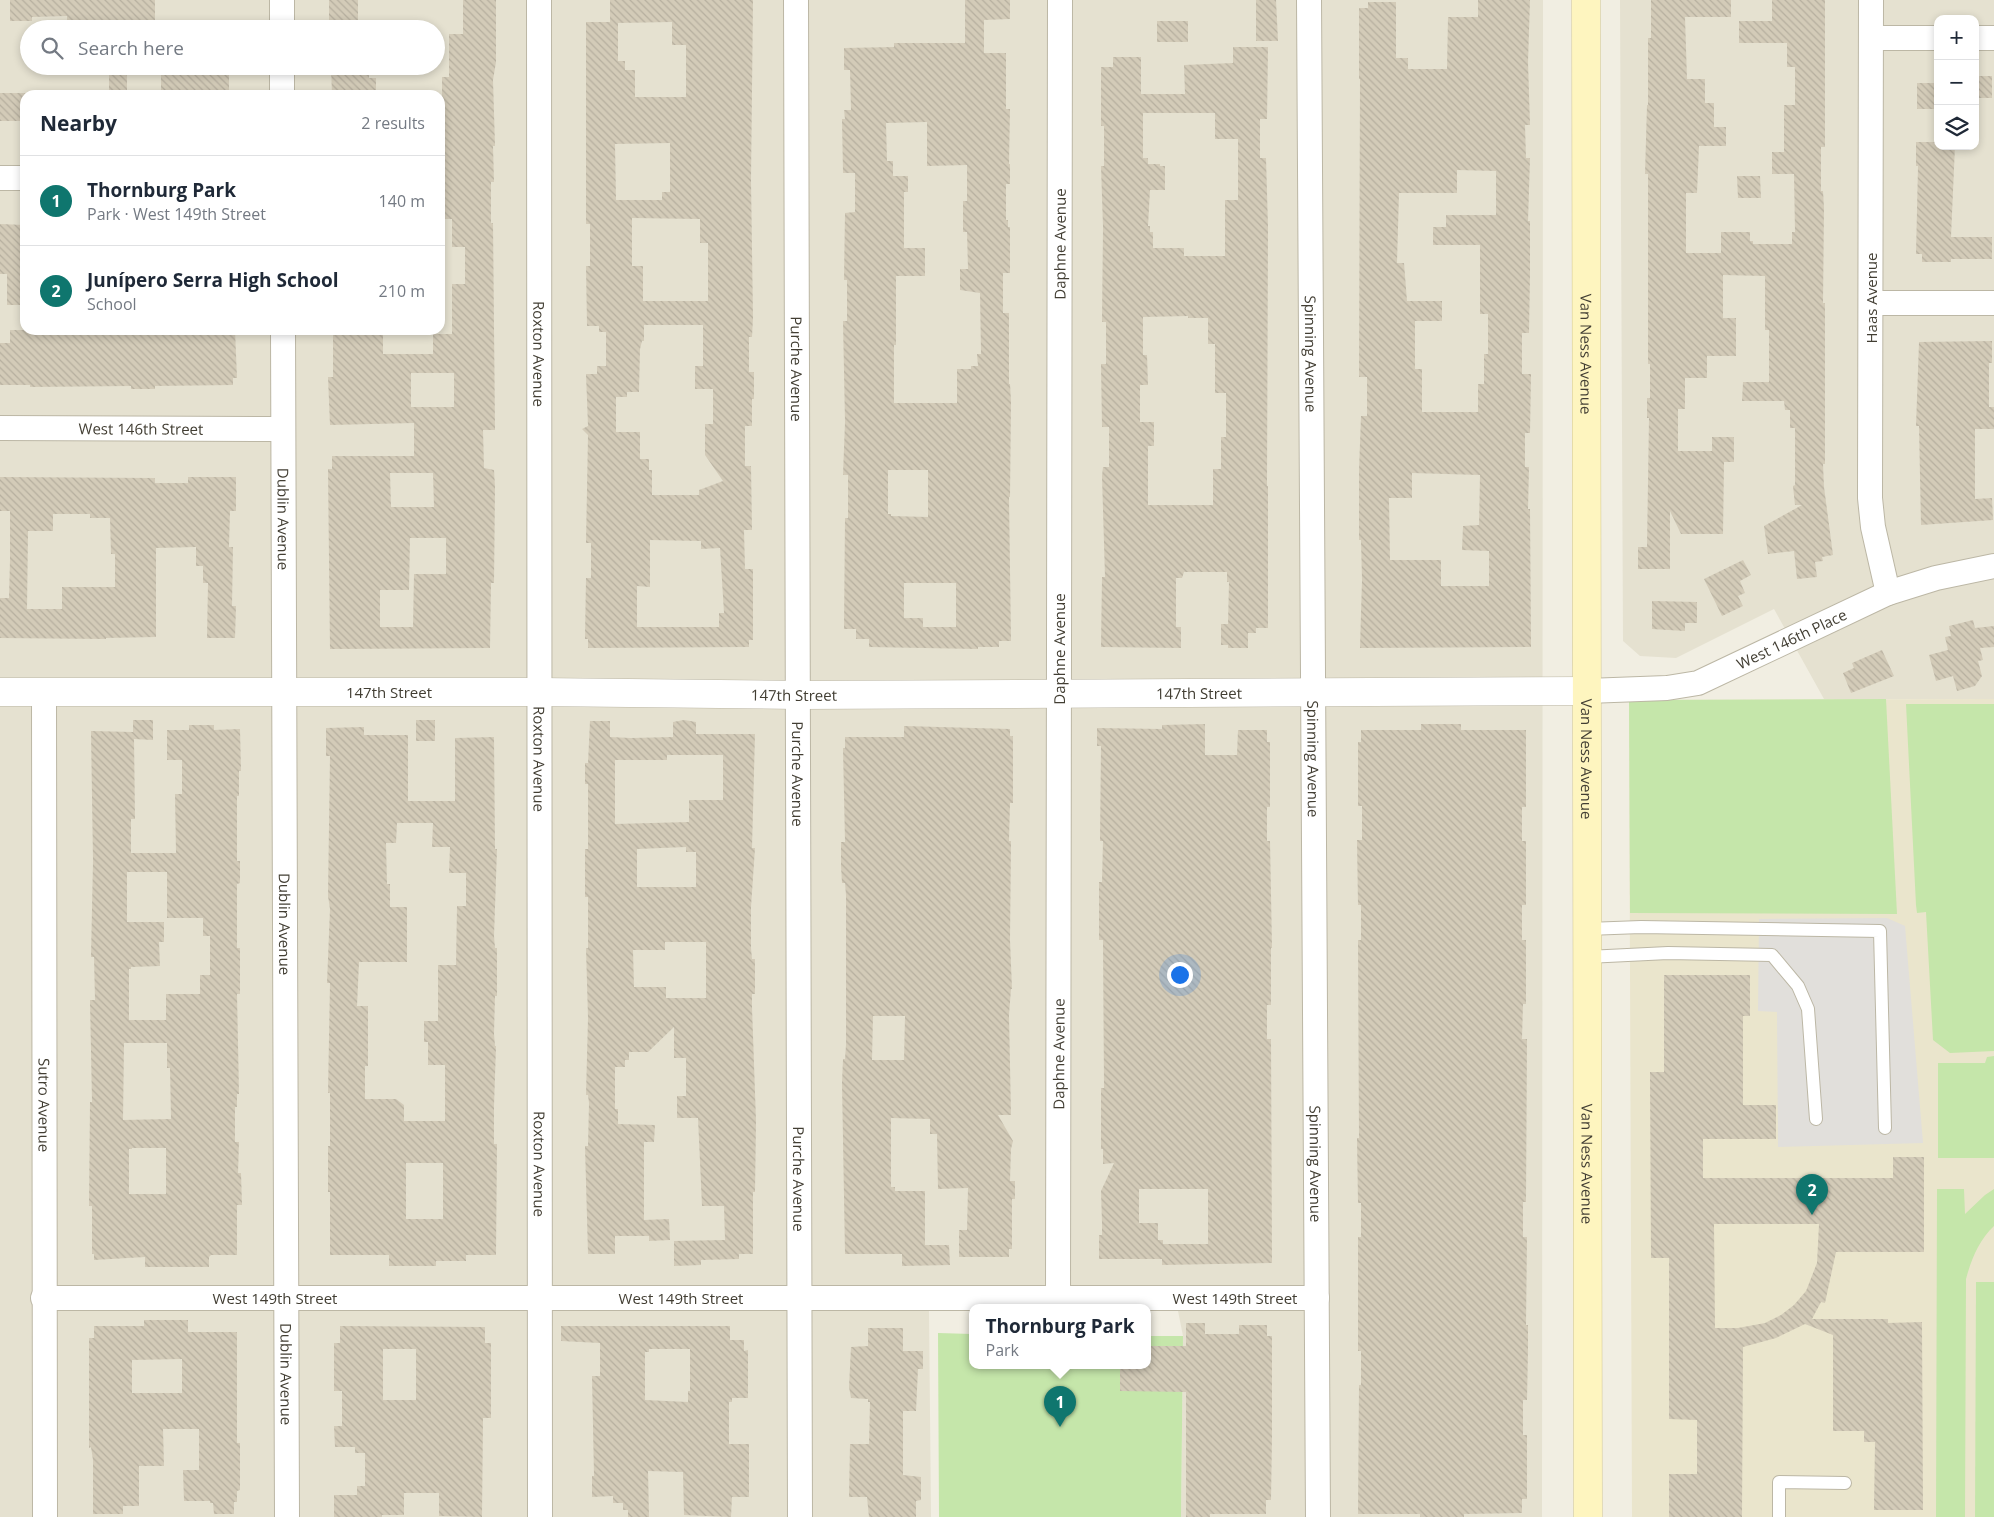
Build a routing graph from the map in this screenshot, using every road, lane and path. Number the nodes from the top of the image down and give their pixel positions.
1 (282, 0) edge
2 (539, 0) edge
3 (796, 0) edge
4 (1060, 0) edge
5 (1309, 0) edge
6 (1586, 0) edge
7 (1871, 0) edge
8 (282, 20) edge
9 (1872, 38) junction
10 (1934, 38) edge
11 (1979, 38) edge
12 (1994, 38) edge
13 (282, 75) edge
14 (282, 90) edge
15 (0, 178) edge
16 (20, 178) edge
17 (1994, 303) edge
18 (1871, 304) junction
19 (283, 335) edge
20 (0, 428) edge
21 (284, 429) junction
22 (1994, 566) edge
23 (1888, 593) junction
24 (1587, 691) junction
25 (0, 692) edge
26 (44, 692) junction
27 (539, 692) junction
28 (284, 693) junction
29 (1058, 693) junction
30 (1313, 693) junction
31 (799, 695) junction
32 (1587, 929) junction
33 (1587, 957) junction
34 (1816, 1119) dead end
35 (1885, 1128) dead end
36 (43, 1298) junction
37 (286, 1298) junction
38 (539, 1298) junction
39 (801, 1298) junction
40 (1058, 1298) junction
41 (1317, 1298) junction
42 (1845, 1483) dead end
43 (45, 1517) edge
44 (287, 1517) edge
45 (540, 1517) edge
46 (800, 1517) edge
47 (1318, 1517) edge
48 (1588, 1517) edge
49 (1779, 1517) edge

1 - 8 street
2 - 27 street, Roxton Avenue
3 - 31 street, Purche Avenue
4 - 29 street, Daphne Avenue
5 - 30 street, Spinning Avenue
6 - 24 main road, Van Ness Avenue
7 - 9 street, Haas Avenue
9 - 10 street
9 - 18 street, Haas Avenue
11 - 12 street
13 - 14 street
15 - 16 street
17 - 18 street
18 - 23 street, Haas Avenue
19 - 21 street, Dublin Avenue
20 - 21 street, West 146th Street
21 - 28 street, Dublin Avenue
22 - 23 street, West 146th Place
23 - 24 street, West 146th Place
24 - 30 street, 147th Street
24 - 32 main road, Van Ness Avenue
25 - 26 street, 147th Street
26 - 28 street, 147th Street
26 - 36 street, Sutro Avenue
27 - 28 street, 147th Street
27 - 31 street, 147th Street
27 - 38 street, Roxton Avenue
28 - 37 street, Dublin Avenue
29 - 30 street, 147th Street
29 - 31 street, 147th Street
29 - 40 street, Daphne Avenue
30 - 41 street, Spinning Avenue
31 - 39 street, Purche Avenue
32 - 33 main road, Van Ness Avenue
32 - 35 lane
33 - 34 lane
33 - 48 main road, Van Ness Avenue
36 - 37 street, West 149th Street
36 - 43 street, Sutro Avenue
37 - 38 street, West 149th Street
37 - 44 street, Dublin Avenue
38 - 39 street, West 149th Street
38 - 45 street, Roxton Avenue
39 - 40 street, West 149th Street
39 - 46 street, Purche Avenue
40 - 41 street, West 149th Street
41 - 47 street, Spinning Avenue
42 - 49 lane

